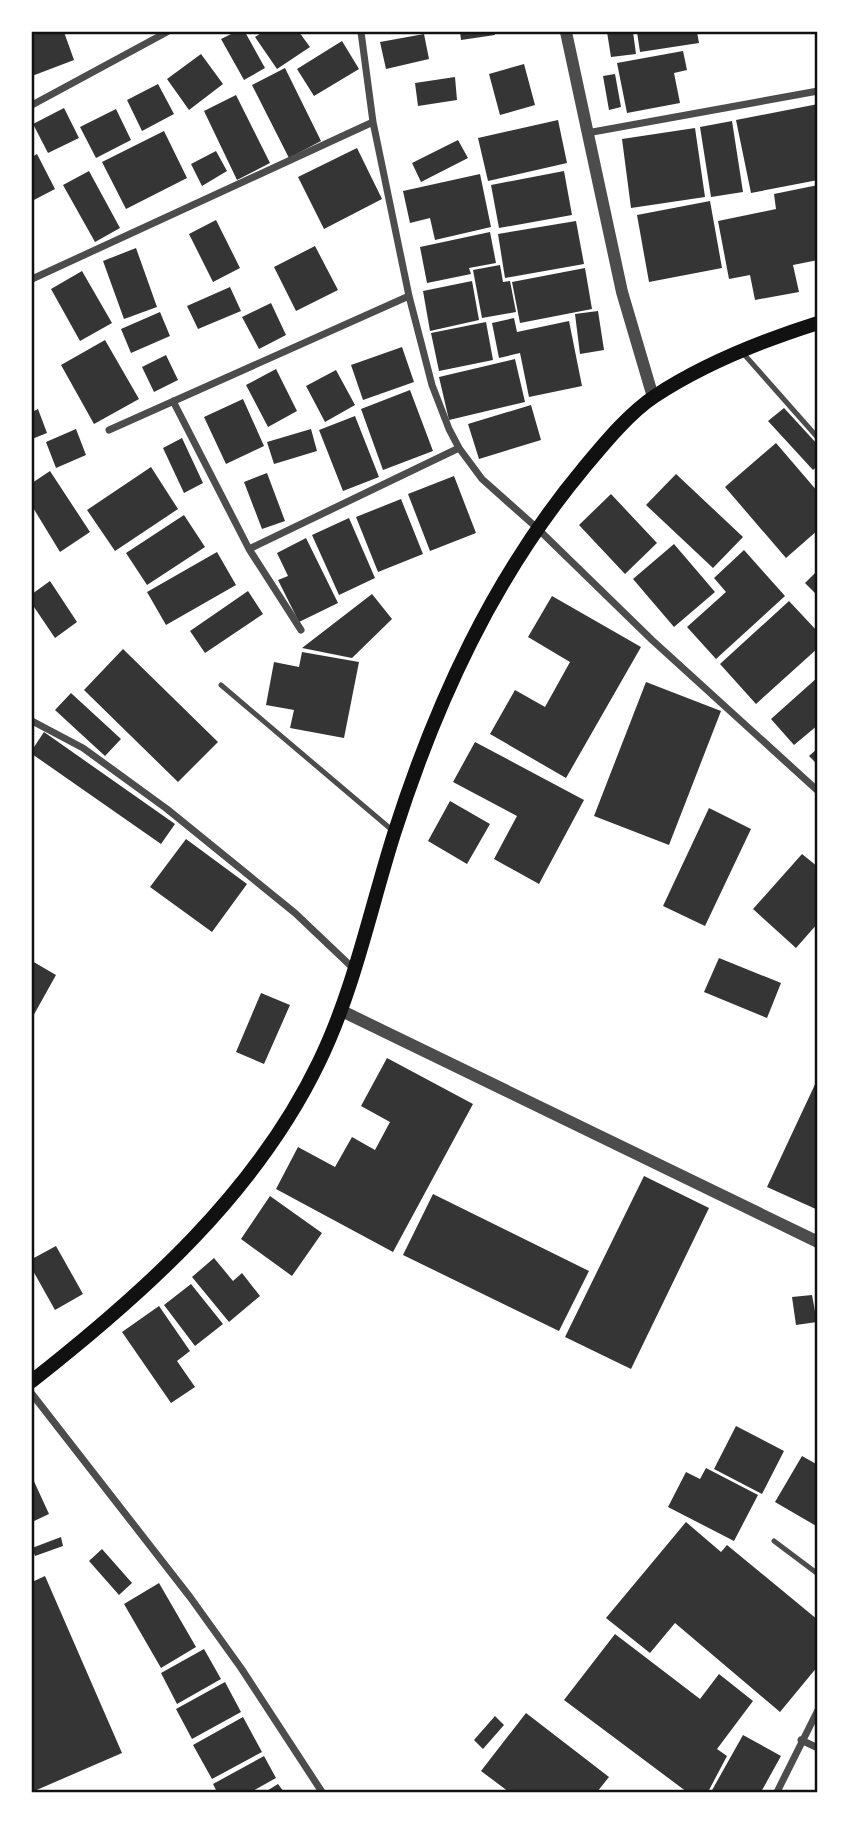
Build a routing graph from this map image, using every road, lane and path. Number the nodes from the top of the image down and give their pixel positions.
1 (167, 32) edge
2 (361, 32) edge
3 (566, 32) edge
4 (817, 91) edge
5 (32, 105) edge
6 (373, 122) junction
7 (587, 133) junction
8 (32, 279) edge
9 (409, 296) junction
10 (817, 323) edge
11 (740, 349) junction
12 (653, 397) junction
13 (173, 401) junction
14 (109, 430) dead end
15 (817, 438) edge
16 (459, 448) junction
17 (537, 528) junction
18 (249, 549) junction
19 (301, 631) dead end
20 (221, 685) dead end
21 (32, 721) edge
22 (817, 791) edge
23 (395, 832) junction
24 (354, 969) junction
25 (342, 1011) junction
26 (817, 1242) edge
27 (32, 1381) edge
28 (32, 1394) edge
29 (774, 1541) dead end
30 (817, 1574) edge
31 (817, 1710) edge
32 (801, 1741) junction
33 (817, 1748) edge
34 (321, 1793) edge
35 (777, 1793) edge

1 - 5 street
2 - 6 street
3 - 7 street
4 - 7 street
6 - 8 street
6 - 9 street
7 - 12 street
9 - 13 street
9 - 16 street
10 - 11 main road
11 - 12 main road
11 - 15 lane
12 - 17 main road
13 - 14 street
13 - 18 street
16 - 17 street
16 - 18 street
17 - 22 street
17 - 23 main road
18 - 19 street
20 - 23 lane
21 - 24 street
23 - 24 main road
24 - 25 main road
25 - 26 street
25 - 27 main road
28 - 34 street
29 - 30 lane
31 - 32 street
32 - 33 street
32 - 35 street

